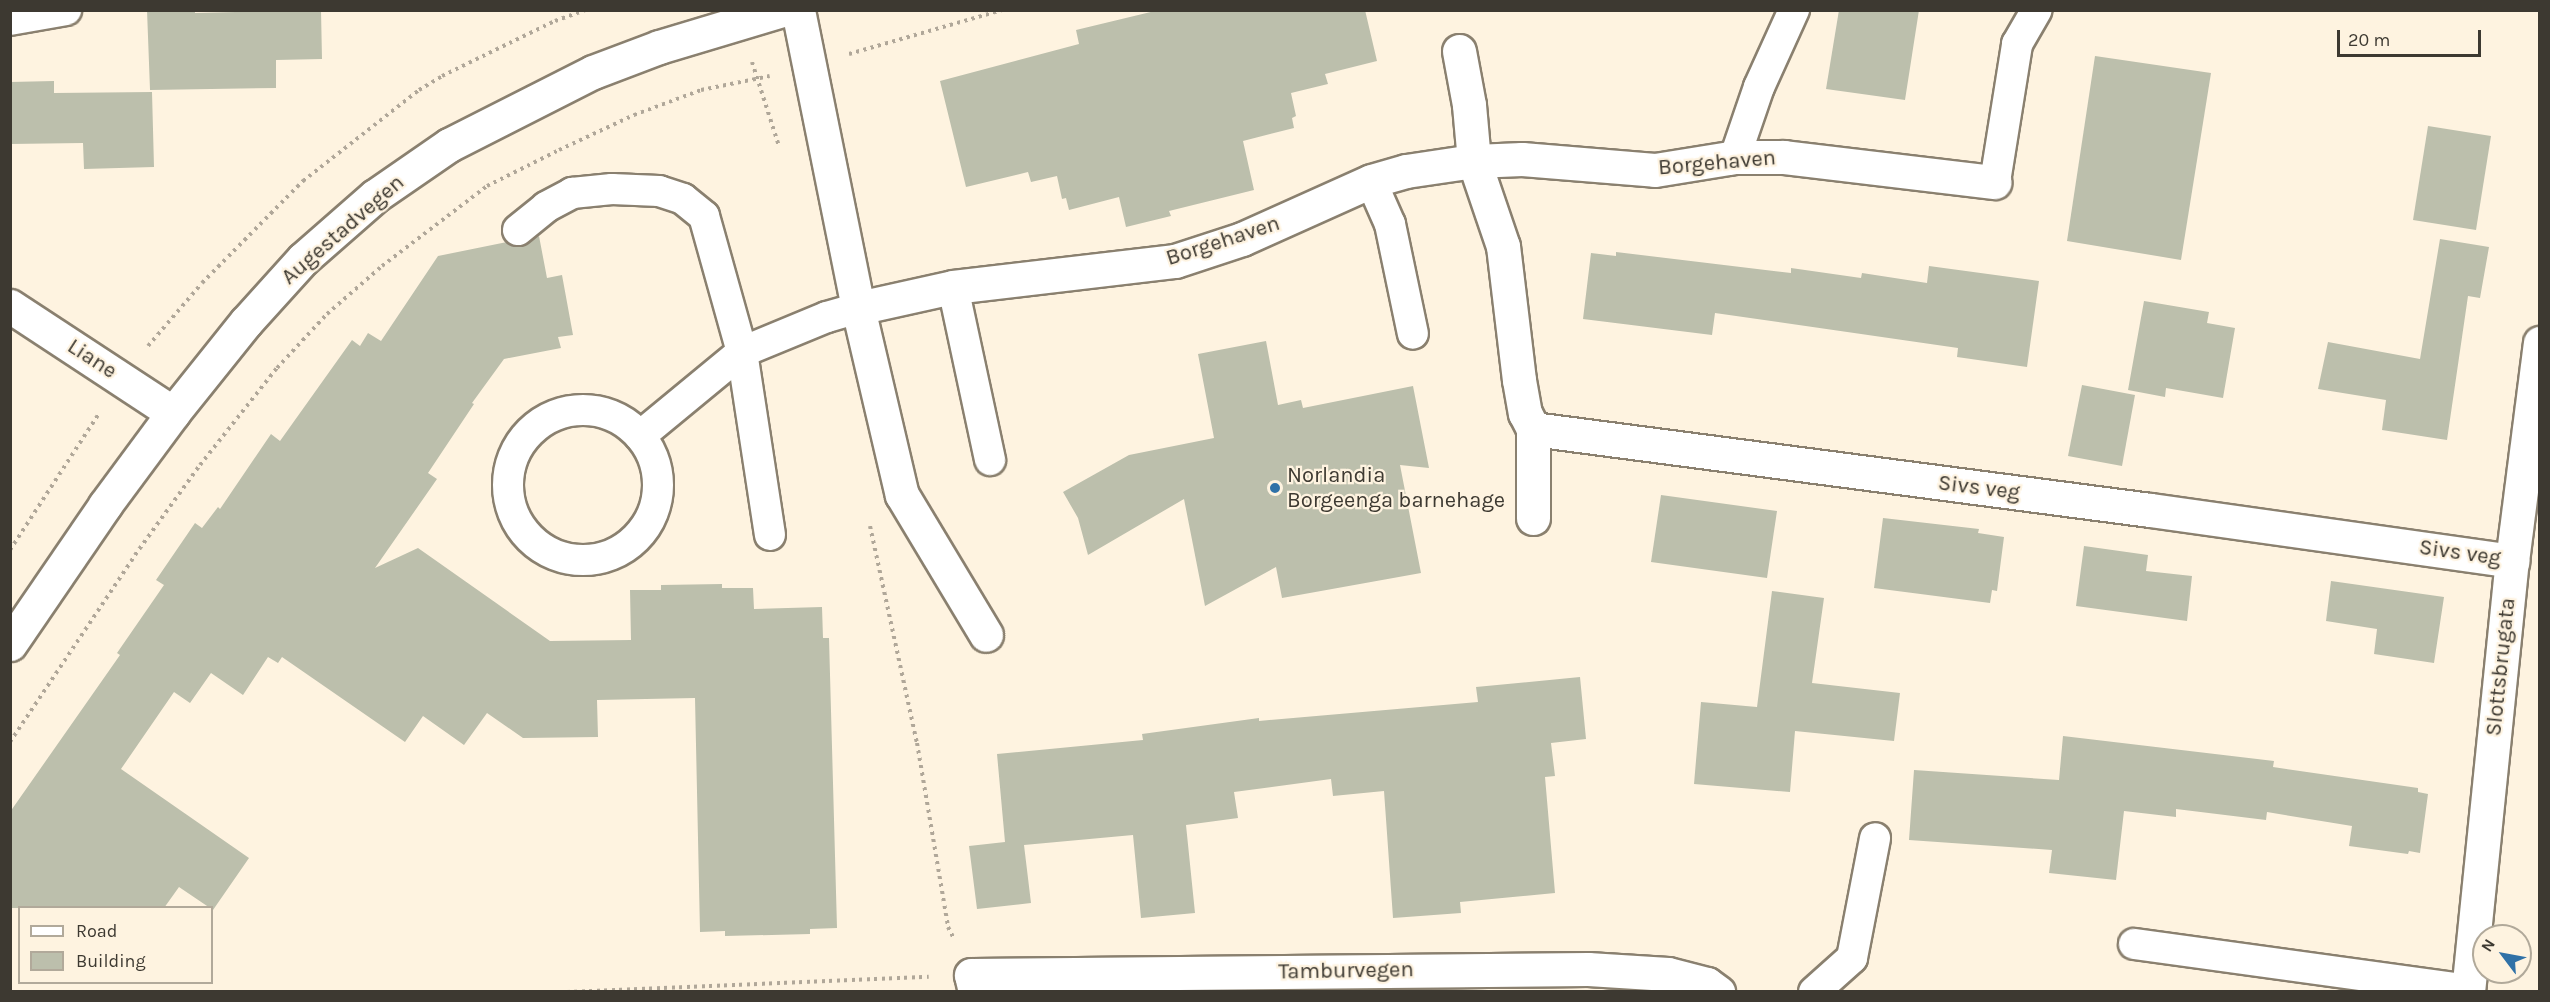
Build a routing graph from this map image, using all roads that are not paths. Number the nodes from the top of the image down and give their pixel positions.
1 (66, 10) edge
2 (782, 10) edge
3 (798, 10) edge
4 (1794, 10) edge
5 (2037, 10) edge
6 (10, 20) edge
7 (1459, 51) dead end
8 (1735, 157) junction
9 (1474, 161) junction
10 (1371, 181) junction
11 (1995, 182) joint
12 (518, 230) dead end
13 (953, 287) junction
14 (10, 306) edge
15 (858, 308) junction
16 (1413, 334) dead end
17 (2540, 343) edge
18 (742, 352) junction
19 (173, 413) junction
20 (1533, 429) junction
21 (640, 436) junction
22 (990, 460) dead end
23 (1533, 518) dead end
24 (770, 535) dead end
25 (2512, 561) junction
26 (986, 635) dead end
27 (10, 644) edge
28 (1875, 838) dead end
29 (2134, 944) dead end
30 (973, 983) edge
31 (2468, 991) edge
32 (1718, 992) edge
33 (1814, 992) edge

1 - 6 lane
2 - 19 street, Augestadvegen
3 - 15 street
4 - 8 lane
5 - 11 lane
7 - 9 street
8 - 9 street, Borgehaven
8 - 11 street, Borgehaven
9 - 10 street, Borgehaven
9 - 20 street
10 - 13 street, Borgehaven
10 - 16 lane
12 - 18 lane
13 - 15 street, Borgehaven
13 - 22 lane
14 - 19 street, Liane
15 - 18 lane
15 - 26 street
17 - 25 street, Slottsbrugata
18 - 21 lane
18 - 24 lane
19 - 27 street, Augestadvegen
20 - 23 street
20 - 25 street, Sivs veg
21 - 21 lane
25 - 31 street, Slottsbrugata
28 - 33 lane
29 - 31 lane
30 - 32 street, Tamburvegen

